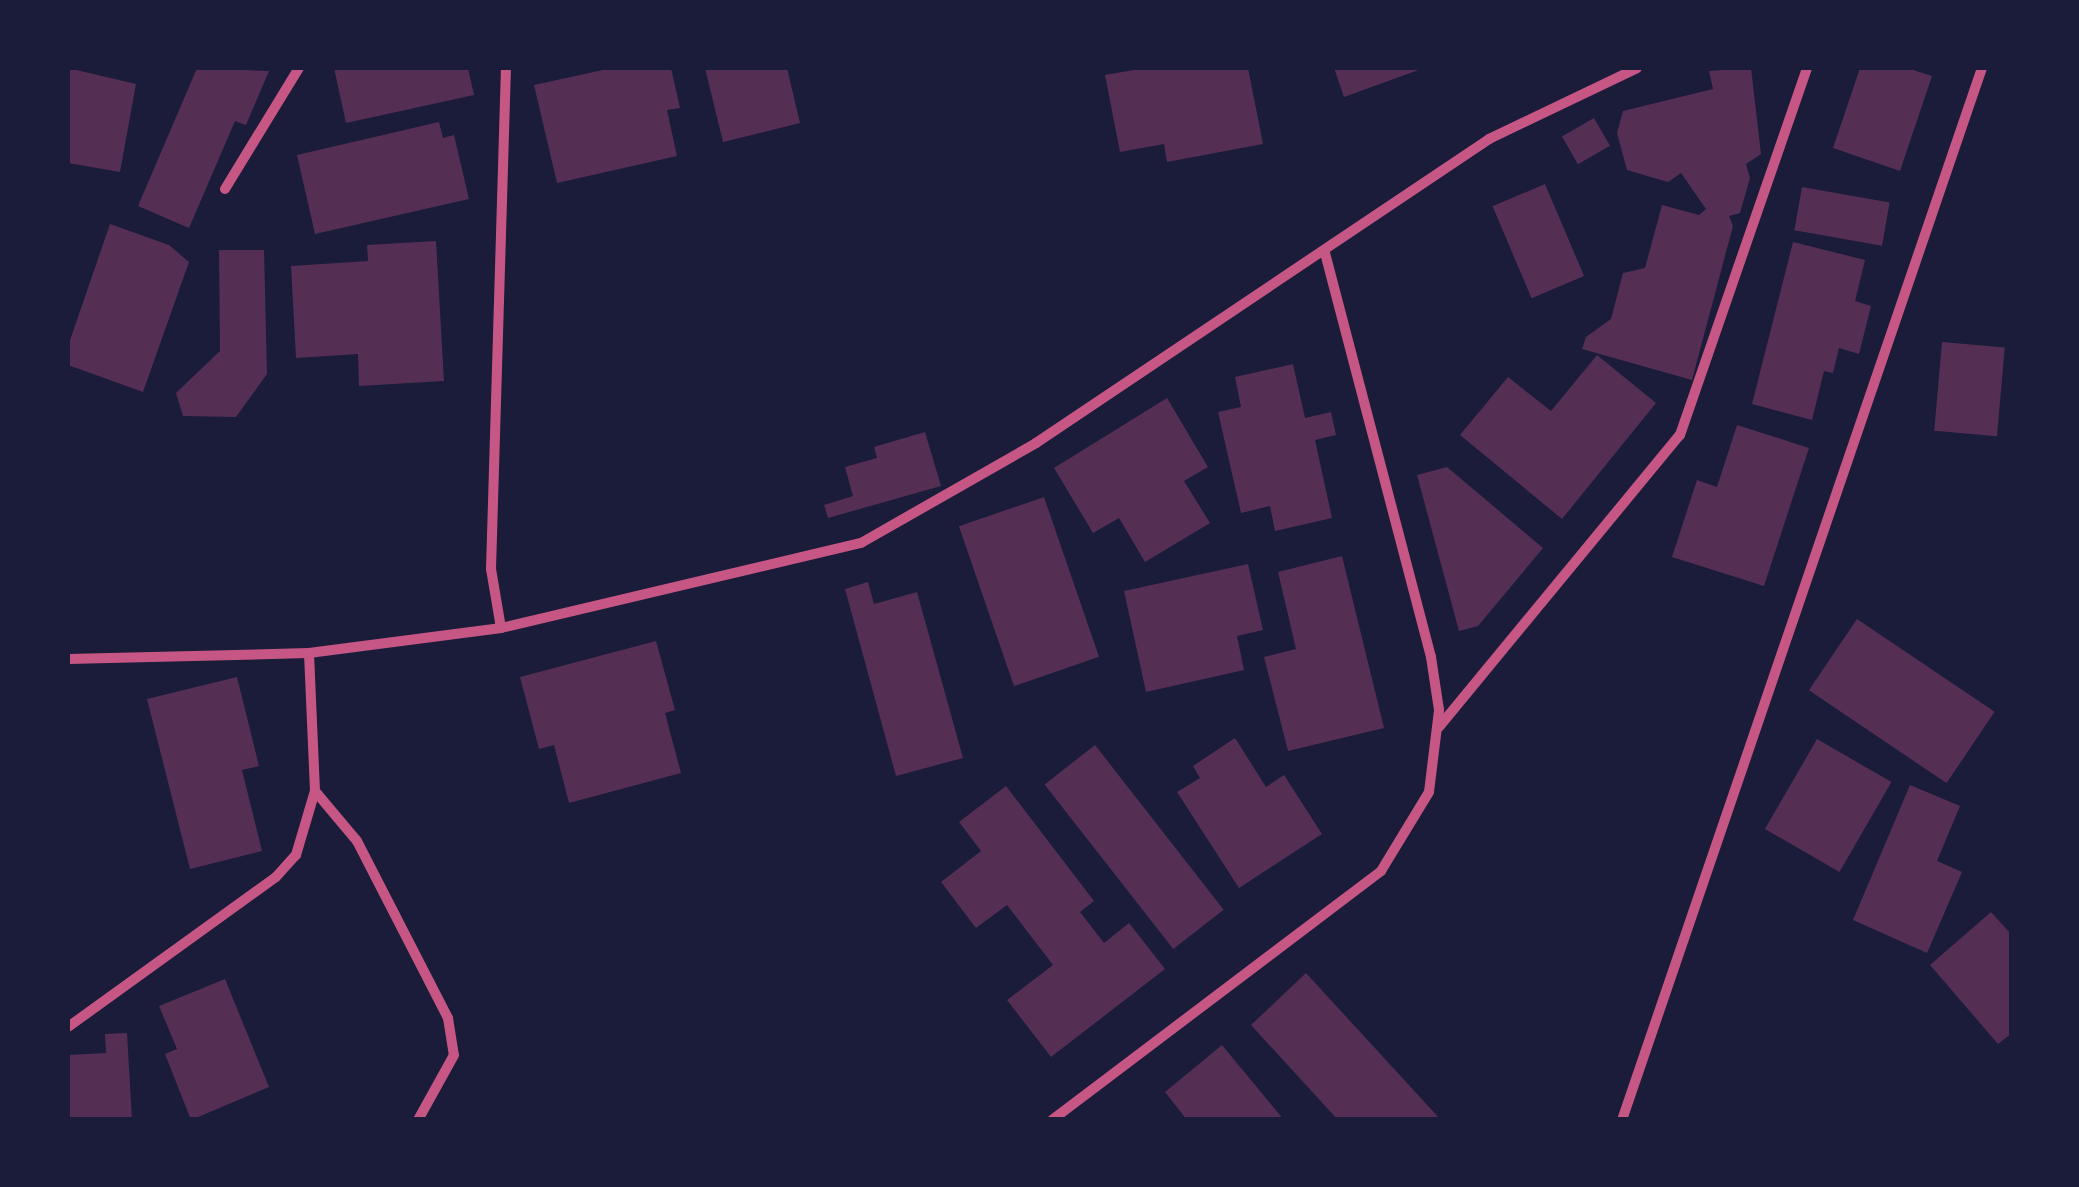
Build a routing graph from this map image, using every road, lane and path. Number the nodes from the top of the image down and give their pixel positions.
1 (299, 68) edge
2 (506, 68) edge
3 (1636, 68) edge
4 (1807, 68) edge
5 (1982, 68) edge
6 (225, 189) dead end
7 (1325, 252) junction
8 (500, 628) junction
9 (309, 653) junction
10 (68, 659) edge
11 (1438, 727) junction
12 (315, 791) junction
13 (68, 1027) edge
14 (418, 1120) edge
15 (1052, 1120) edge
16 (1622, 1120) edge

1 - 6 street
2 - 8 street
3 - 7 street
4 - 11 street
5 - 16 street
7 - 8 street
7 - 11 street
8 - 9 street
9 - 10 street
9 - 12 street
11 - 15 street
12 - 13 street
12 - 14 street

